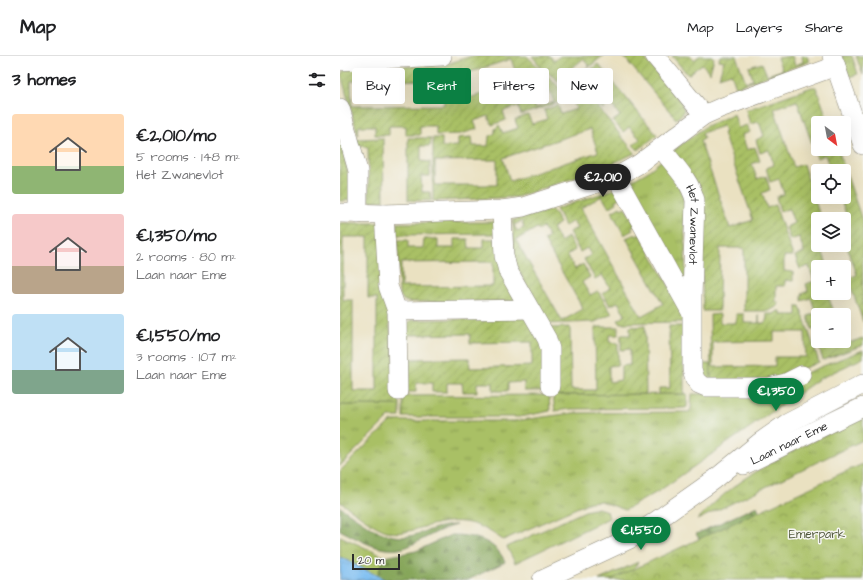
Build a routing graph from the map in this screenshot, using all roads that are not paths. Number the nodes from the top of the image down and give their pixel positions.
1 (442, 56) edge
2 (655, 56) edge
3 (340, 61) edge
4 (834, 61) edge
5 (340, 108) edge
6 (704, 115) junction
7 (859, 121) edge
8 (863, 145) edge
9 (661, 148) junction
10 (616, 177) junction
11 (502, 210) junction
12 (349, 213) edge
13 (384, 214) junction
14 (530, 309) junction
15 (397, 311) junction
16 (692, 312) junction
17 (802, 374) dead end
18 (863, 384) edge
19 (550, 386) dead end
20 (398, 391) dead end
21 (863, 407) edge
22 (714, 480) junction
23 (542, 580) edge

1 - 3 street
2 - 6 street
4 - 6 street
4 - 7 street
5 - 12 street
6 - 9 street
7 - 8 street
9 - 10 street
9 - 16 street, Het Zwanevlot
10 - 11 street
10 - 16 street, Het Zwanevlot
11 - 13 street
11 - 14 street
12 - 13 street
13 - 15 street
14 - 15 street
14 - 19 street
15 - 20 street
16 - 17 street, Het Zwanevlot
18 - 22 street, Laan naar Eme
21 - 22 street, Laan naar Eme
22 - 23 street, Laan naar Eme

